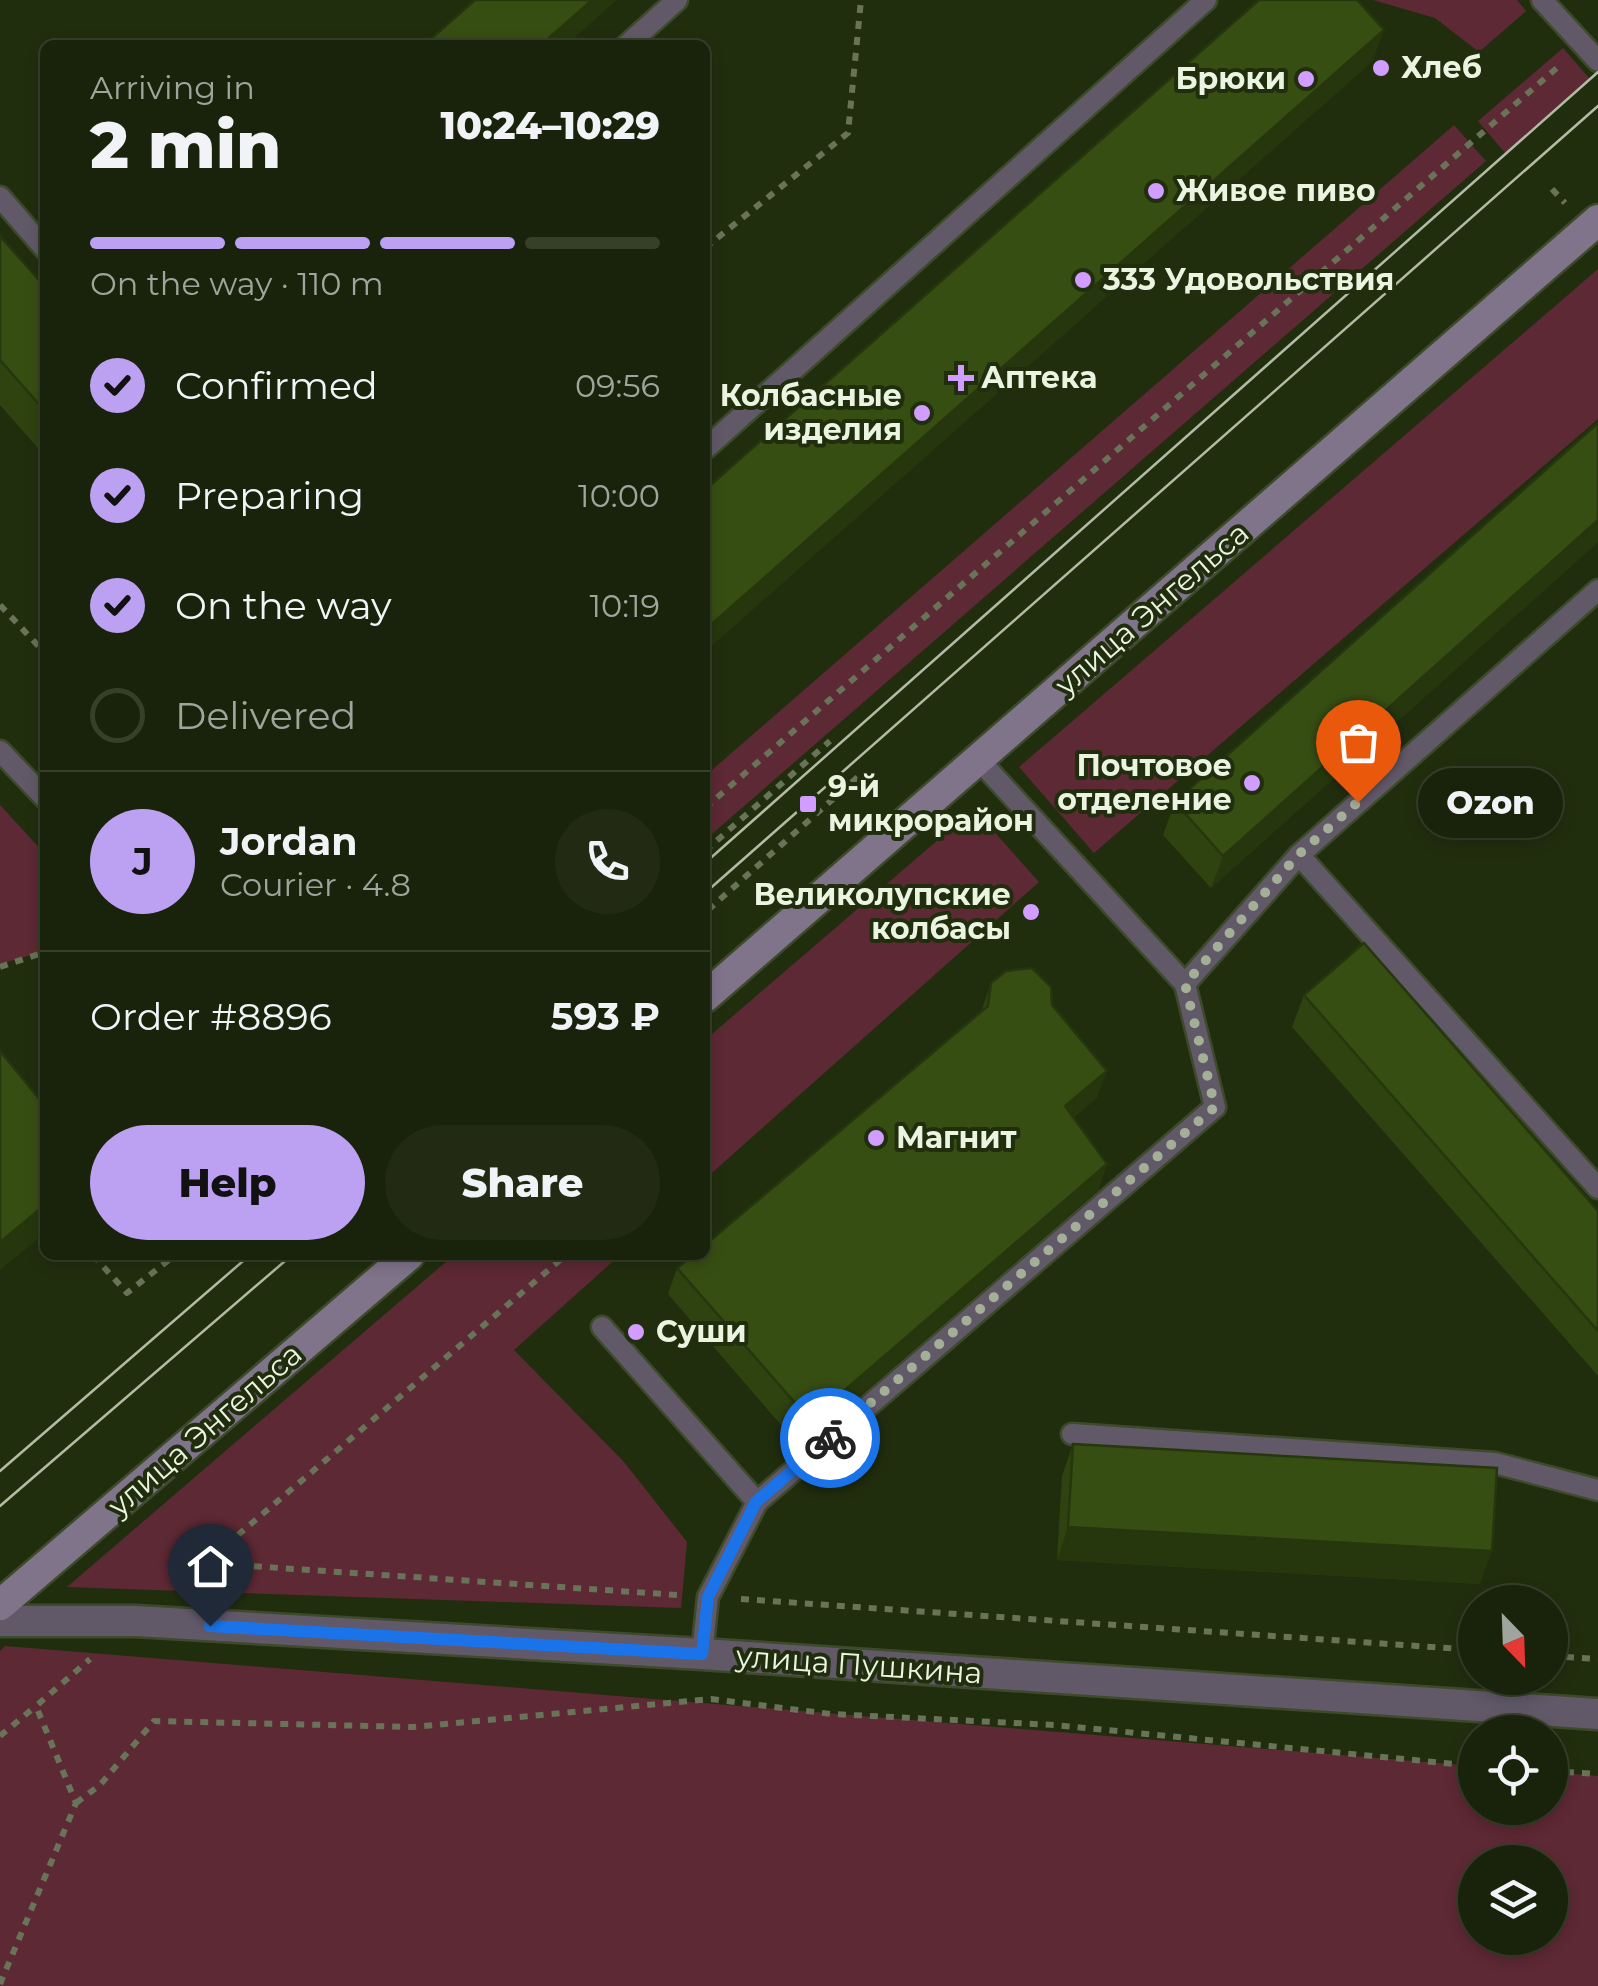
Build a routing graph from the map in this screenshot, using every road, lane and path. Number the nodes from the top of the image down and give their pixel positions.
1 (677, 0) edge
2 (861, 0) edge
3 (1206, 0) edge
4 (1542, 0) edge
5 (633, 40) edge
6 (1591, 53) edge
7 (0, 197) edge
8 (1598, 220) edge
9 (40, 243) edge
10 (710, 244) edge
11 (710, 444) edge
12 (1598, 590) edge
13 (0, 605) edge
14 (40, 649) edge
15 (830, 741) dead end
16 (0, 752) edge
17 (979, 760) junction
18 (861, 774) dead end
19 (40, 793) edge
20 (710, 804) edge
21 (710, 847) edge
22 (1298, 855) junction
23 (710, 908) edge
24 (40, 954) edge
25 (0, 967) edge
26 (1185, 984) junction
27 (710, 993) edge
28 (1598, 1188) edge
29 (97, 1260) edge
30 (169, 1260) edge
31 (404, 1260) edge
32 (560, 1260) edge
33 (602, 1327) dead end
34 (1072, 1434) dead end
35 (1598, 1490) edge
36 (756, 1502) junction
37 (206, 1563) junction
38 (708, 1597) junction
39 (0, 1605) edge
40 (134, 1621) junction
41 (0, 1622) edge
42 (1458, 1649) edge
43 (702, 1654) junction
44 (1568, 1657) edge
45 (1598, 1659) edge
46 (36, 1706) junction
47 (1598, 1714) edge
48 (0, 1736) edge
49 (1458, 1764) edge
50 (1568, 1772) edge
51 (1598, 1774) edge
52 (76, 1803) junction
53 (0, 1984) edge

1 - 5 lane
2 - 10 path
3 - 11 lane
4 - 6 lane
6 - 20 path
7 - 9 lane
8 - 17 main road, улица Энгельса
12 - 22 lane
13 - 14 path
15 - 21 path
16 - 19 lane
17 - 26 lane
17 - 27 main road, улица Энгельса
18 - 23 path
22 - 26 lane
22 - 28 lane
24 - 25 path
26 - 36 lane
29 - 30 path
31 - 39 main road, улица Энгельса
32 - 37 path
33 - 36 lane
34 - 35 lane
36 - 38 lane
37 - 38 path
37 - 40 path
38 - 42 path
38 - 43 lane
40 - 41 street, улица Пушкина
40 - 43 street, улица Пушкина
40 - 46 path
43 - 47 street, улица Пушкина
44 - 45 path
46 - 48 path
46 - 52 path
49 - 52 path
50 - 51 path
52 - 53 path

